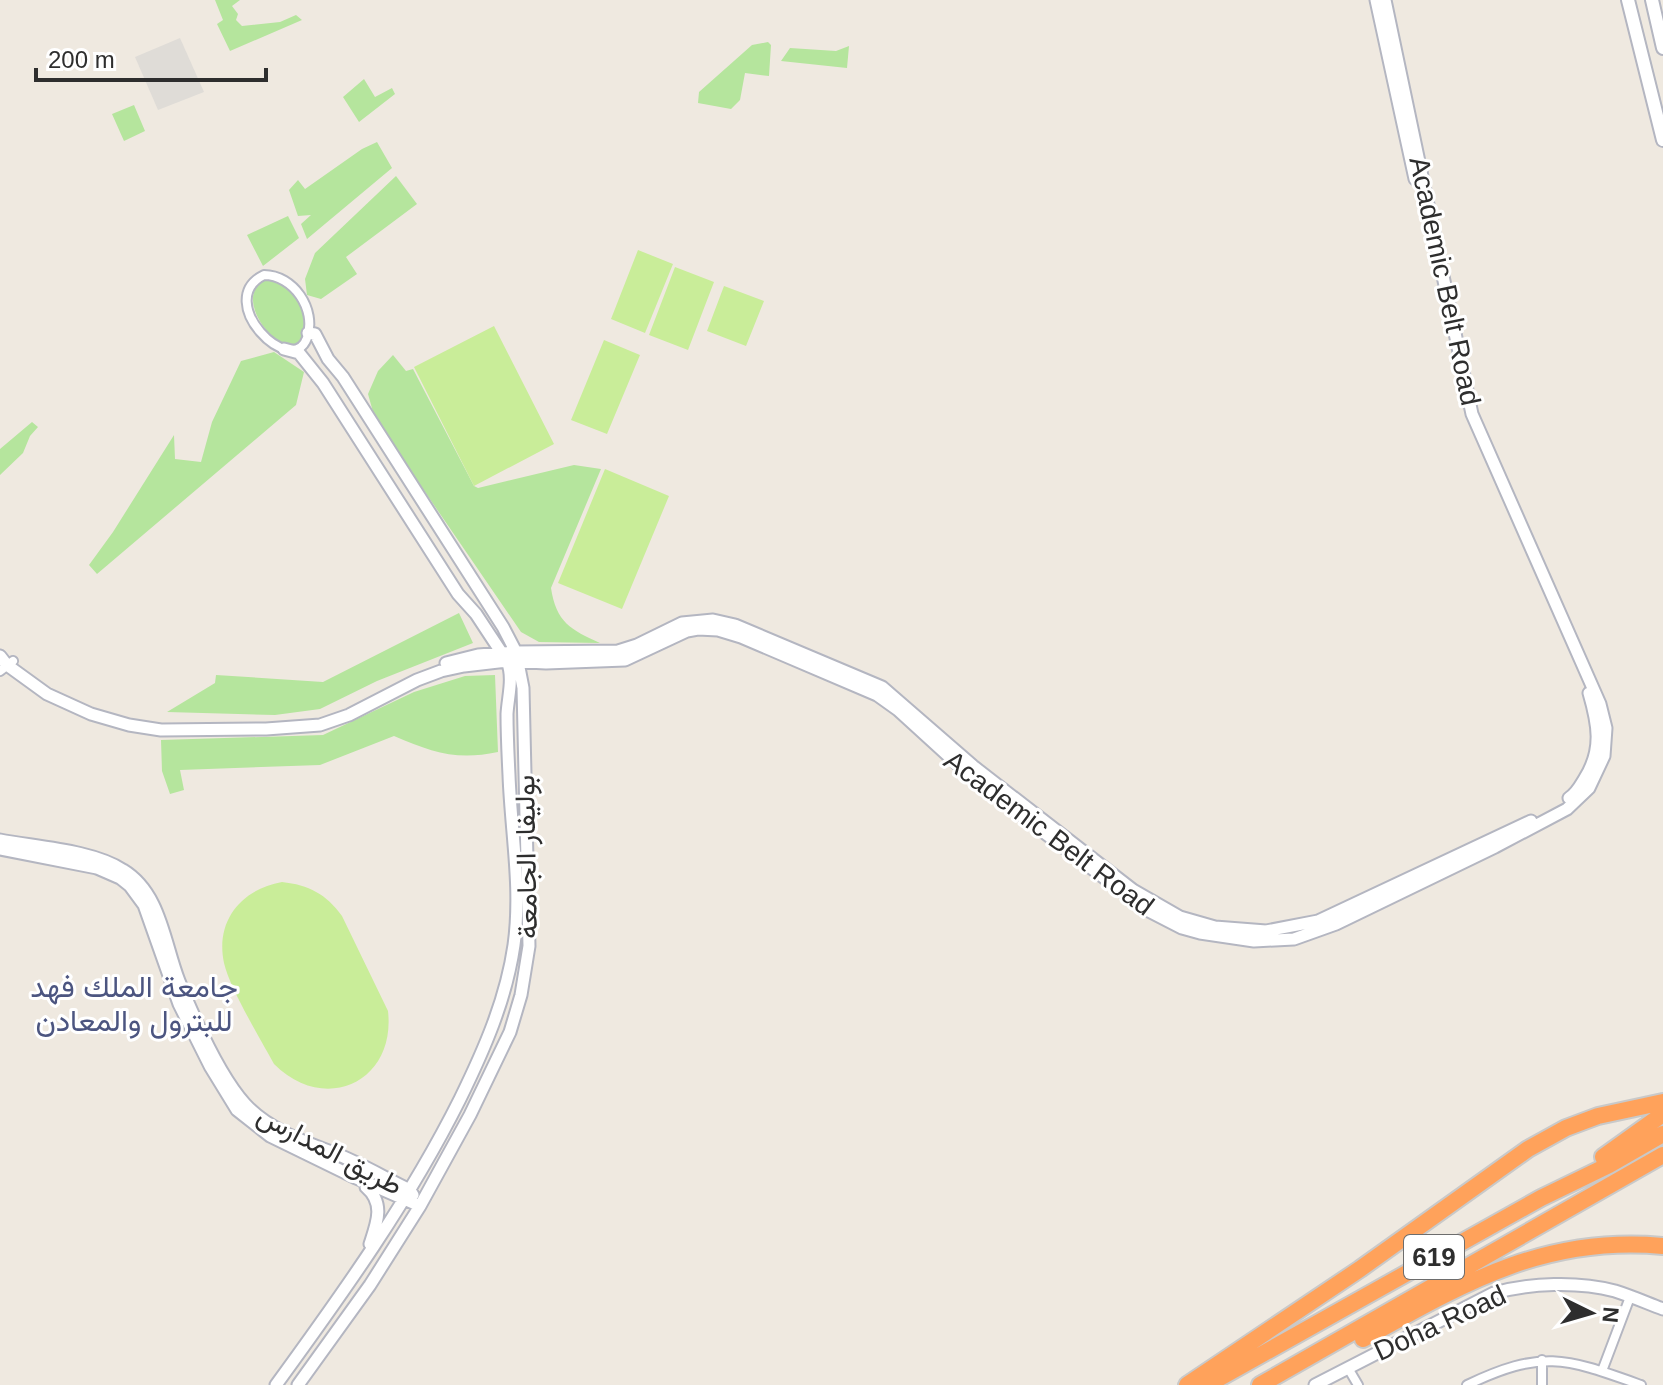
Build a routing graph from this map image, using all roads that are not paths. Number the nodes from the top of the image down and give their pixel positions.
1 (1376, 0) edge
2 (1385, 0) edge
3 (1628, 0) edge
4 (1652, 0) edge
5 (1663, 48) edge
6 (1663, 140) edge
7 (308, 333) junction
8 (284, 349) junction
9 (397, 460) junction
10 (380, 472) junction
11 (0, 646) edge
12 (511, 657) junction
13 (5, 663) edge
14 (0, 840) edge
15 (0, 849) edge
16 (514, 944) junction
17 (529, 946) junction
18 (1663, 1102) edge
19 (1663, 1114) edge
20 (1663, 1134) edge
21 (1663, 1155) edge
22 (356, 1178) junction
23 (407, 1195) junction
24 (1541, 1198) junction
25 (420, 1206) junction
26 (1663, 1246) edge
27 (365, 1260) junction
28 (1630, 1297) junction
29 (1663, 1309) edge
30 (1542, 1360) junction
31 (1348, 1368) junction
32 (1602, 1371) junction
33 (1625, 1382) edge
34 (276, 1385) edge
35 (298, 1385) edge
36 (1187, 1385) edge
37 (1207, 1385) edge
38 (1260, 1385) edge
39 (1277, 1385) edge
40 (1315, 1385) edge
41 (1358, 1385) edge
42 (1467, 1385) edge
43 (1542, 1385) edge
44 (1641, 1385) edge

1 - 12 street, Academic Belt Road
2 - 12 street, Academic Belt Road
3 - 6 main road
4 - 5 main road
7 - 8 street
7 - 8 street
7 - 9 street, بوليفار الجامعة
8 - 10 street, بوليفار الجامعة
9 - 10 street
9 - 12 street, بوليفار الجامعة
10 - 12 street, بوليفار الجامعة
11 - 13 street, Academic Belt Road
12 - 13 street, Academic Belt Road
12 - 16 street, بوليفار الجامعة
12 - 17 street, بوليفار الجامعة
14 - 23 street, طريق المدارس
15 - 22 street
16 - 17 street
16 - 23 street, بوليفار الجامعة
17 - 25 street, بوليفار الجامعة
18 - 36 highway
19 - 24 highway
20 - 24 highway, 619
21 - 38 highway, 619
22 - 23 street
22 - 27 street
23 - 25 street, طريق المدارس
23 - 27 street, بوليفار الجامعة
24 - 37 highway, 619
25 - 35 street, بوليفار الجامعة
26 - 39 highway
27 - 34 street, بوليفار الجامعة
28 - 29 street, Doha Road
28 - 31 street, Doha Road
28 - 32 street
30 - 32 street
30 - 42 street
30 - 43 street
31 - 40 street, Doha Road
31 - 41 street
32 - 33 street
33 - 44 street

